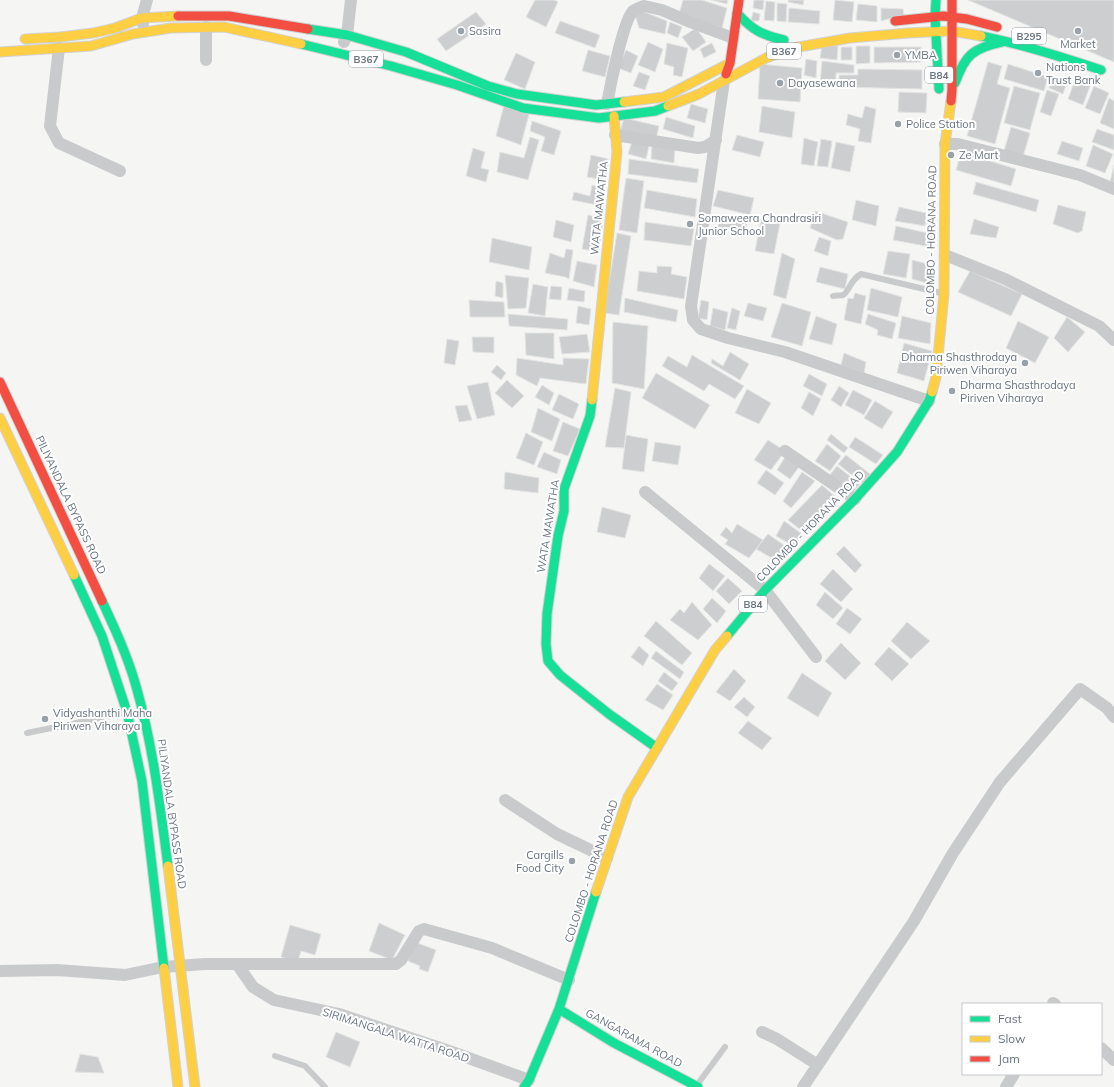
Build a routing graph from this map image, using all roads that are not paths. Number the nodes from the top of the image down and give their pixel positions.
1 (147, 0) edge
2 (351, 0) edge
3 (739, 0) edge
4 (936, 0) edge
5 (952, 0) edge
6 (737, 13) junction
7 (935, 16) junction
8 (951, 17) junction
9 (142, 18) junction
10 (884, 23) dead end
11 (206, 27) junction
12 (1005, 30) dead end
13 (936, 31) junction
14 (951, 31) junction
15 (144, 32) junction
16 (347, 35) junction
17 (733, 38) junction
18 (22, 40) dead end
19 (1006, 41) junction
20 (1038, 41) dead end
21 (770, 46) dead end
22 (59, 48) junction
23 (0, 52) edge
24 (340, 53) junction
25 (743, 57) dead end
26 (206, 60) dead end
27 (730, 63) junction
28 (724, 81) junction
29 (952, 90) junction
30 (606, 104) junction
31 (614, 116) junction
32 (615, 135) junction
33 (945, 139) junction
34 (716, 140) junction
35 (120, 171) dead end
36 (1114, 189) edge
37 (945, 255) junction
38 (944, 294) junction
39 (833, 296) dead end
40 (1114, 340) edge
41 (0, 382) edge
42 (929, 401) junction
43 (0, 418) edge
44 (784, 451) dead end
45 (645, 492) dead end
46 (855, 499) junction
47 (765, 590) junction
48 (816, 657) dead end
49 (127, 712) junction
50 (1114, 718) edge
51 (27, 733) dead end
52 (657, 748) junction
53 (505, 800) dead end
54 (606, 858) junction
55 (237, 964) junction
56 (181, 966) junction
57 (163, 967) junction
58 (0, 970) edge
59 (569, 980) junction
60 (559, 1009) junction
61 (762, 1032) dead end
62 (725, 1047) dead end
63 (1102, 1049) edge
64 (275, 1056) dead end
65 (1114, 1060) edge
66 (818, 1065) junction
67 (1013, 1075) edge
68 (527, 1084) edge
69 (178, 1087) edge
70 (195, 1087) edge
71 (325, 1087) edge
72 (697, 1087) edge
73 (803, 1087) edge
74 (1006, 1087) edge

1 - 9 street
2 - 16 street
3 - 6 main road
4 - 7 main road, B84
5 - 8 main road, B84
6 - 17 main road
6 - 21 main road, B367
7 - 8 main road
7 - 10 main road
7 - 13 main road, B84
8 - 12 main road, B295
8 - 14 main road, B84
9 - 15 street
9 - 16 main road, B367
9 - 18 main road, B367
11 - 15 main road, B367
11 - 24 main road, B367
11 - 26 street
13 - 14 main road
13 - 28 main road, B367
13 - 33 main road, B84
14 - 19 main road, B295
14 - 29 main road, B84
15 - 22 main road, B367
16 - 24 street
16 - 30 main road, B367
17 - 27 main road
17 - 30 street
19 - 20 main road, B295
19 - 29 main road
22 - 23 main road, B367
22 - 35 street
24 - 31 main road, B367
25 - 27 main road, B367
27 - 28 main road
27 - 30 main road, B367
28 - 31 main road, B367
28 - 34 street
29 - 33 main road, B84
31 - 32 main road, WATA MAWATHA
32 - 34 street
32 - 52 main road, WATA MAWATHA
33 - 36 street
33 - 37 main road, COLOMBO - HORANA ROAD / B84
34 - 42 street
37 - 38 main road, COLOMBO - HORANA ROAD / B84
37 - 40 street
38 - 39 lane
38 - 42 main road, COLOMBO - HORANA ROAD / B84
41 - 56 main road, PILIYANDALA BYPASS ROAD
42 - 46 main road, COLOMBO - HORANA ROAD / B84
43 - 49 main road
44 - 46 street
45 - 47 street
46 - 47 main road, COLOMBO - HORANA ROAD / B84
47 - 48 street
47 - 52 main road, COLOMBO - HORANA ROAD / B84
49 - 51 lane
49 - 57 main road
50 - 66 street
52 - 54 main road, COLOMBO - HORANA ROAD / B84
53 - 54 street
54 - 59 main road, COLOMBO - HORANA ROAD / B84
55 - 56 street
55 - 59 street
55 - 68 street, SIRIMANGALA WATTA ROAD
56 - 57 street
56 - 70 main road, PILIYANDALA BYPASS ROAD
57 - 58 street
57 - 69 main road
59 - 60 main road, COLOMBO - HORANA ROAD / B84
60 - 68 main road, COLOMBO - HORANA ROAD / B84
60 - 72 main road, GANGARAMA ROAD
61 - 66 street
62 - 72 lane
63 - 65 street
64 - 71 lane
66 - 73 street
67 - 74 street

